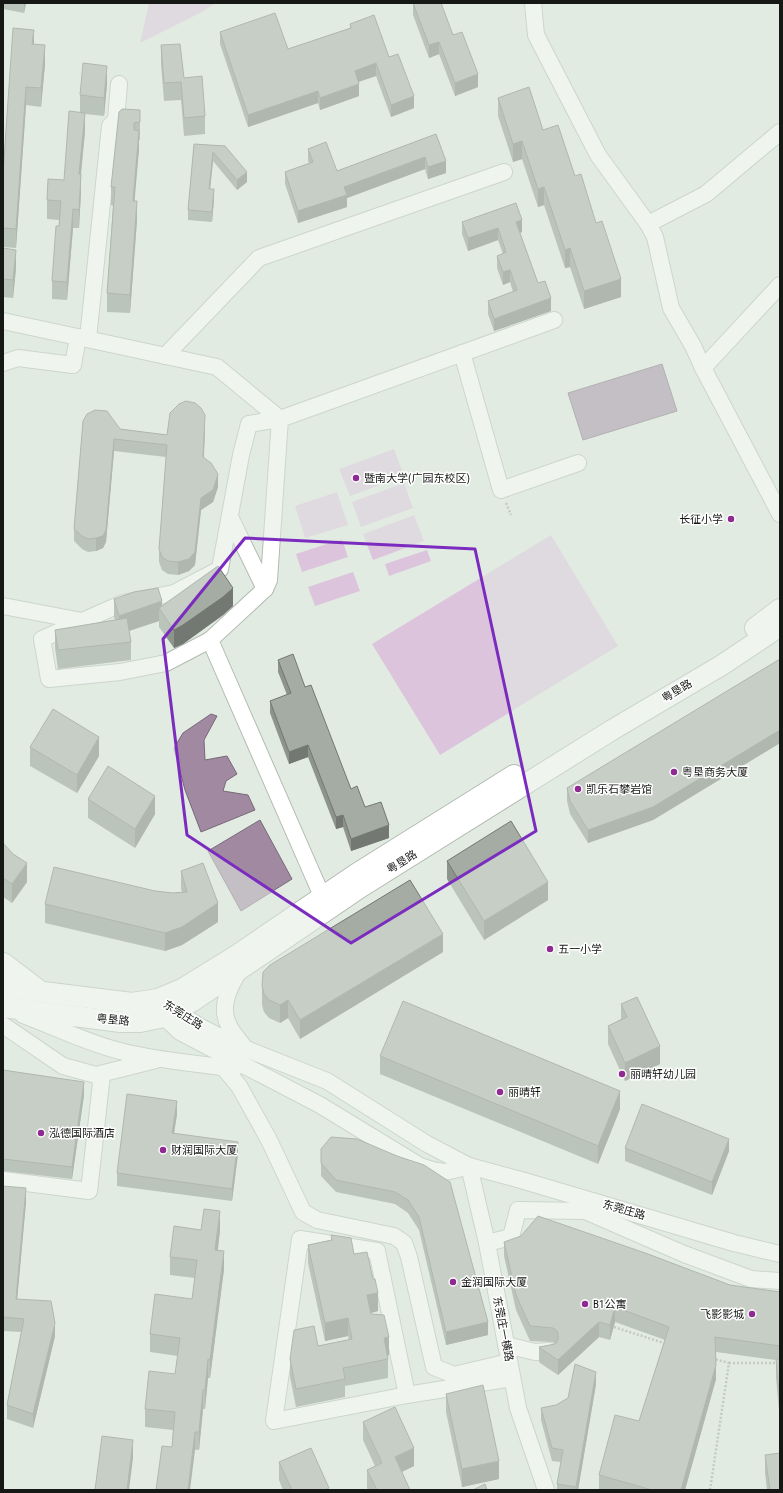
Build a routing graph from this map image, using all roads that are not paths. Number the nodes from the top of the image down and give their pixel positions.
1 (533, 3) edge
2 (119, 84) dead end
3 (780, 132) edge
4 (504, 172) dead end
5 (648, 224) junction
6 (780, 285) edge
7 (554, 320) dead end
8 (3, 321) edge
9 (83, 338) junction
10 (462, 353) junction
11 (165, 356) junction
12 (3, 363) edge
13 (702, 368) junction
14 (280, 419) junction
15 (578, 463) dead end
16 (780, 514) edge
17 (230, 517) junction
18 (265, 590) junction
19 (3, 606) edge
20 (780, 609) edge
21 (82, 621) junction
22 (780, 625) edge
23 (210, 640) junction
24 (322, 896) junction
25 (3, 964) edge
26 (240, 970) junction
27 (3, 987) edge
28 (37, 990) junction
29 (3, 1007) edge
30 (166, 1009) junction
31 (3, 1025) edge
32 (246, 1050) junction
33 (159, 1060) junction
34 (223, 1067) junction
35 (255, 1072) junction
36 (101, 1080) junction
37 (69, 1083) edge
38 (469, 1166) junction
39 (3, 1180) edge
40 (487, 1243) junction
41 (780, 1254) edge
42 (780, 1282) edge
43 (506, 1345) junction
44 (549, 1351) edge
45 (510, 1362) junction
46 (512, 1378) junction
47 (407, 1395) junction
48 (546, 1490) edge

1 - 5 street
2 - 9 street
3 - 5 street
4 - 11 street
5 - 13 street
6 - 13 street
7 - 10 street
8 - 9 street
9 - 11 street
9 - 12 street
10 - 14 street
10 - 15 street
11 - 14 street
13 - 16 street
14 - 17 street
14 - 18 street
17 - 18 street
17 - 21 street
18 - 23 street
19 - 21 street
20 - 24 main road, 粤垦路
21 - 23 street
22 - 26 main road, 粤垦路
23 - 24 street
24 - 30 main road, 粤垦路
25 - 28 highway
26 - 30 main road, 粤垦路
26 - 32 street
27 - 28 main road, 粤垦路
28 - 30 main road, 粤垦路
29 - 30 main road, 粤垦路
29 - 33 street
30 - 32 street, 东莞庄路
30 - 35 street, 东莞庄路
31 - 36 street
32 - 38 street, 东莞庄路
33 - 34 street
33 - 36 street
34 - 35 street
34 - 45 street
35 - 38 street, 东莞庄路
36 - 37 street
36 - 39 street
38 - 40 street, 东莞庄一横路
38 - 41 street, 东莞庄路
40 - 42 street
40 - 43 street, 东莞庄一横路
43 - 44 street
43 - 45 street, 东莞庄一横路
45 - 46 street, 东莞庄一横路
46 - 47 street
46 - 48 street, 东莞庄一横路
47 - 47 street

